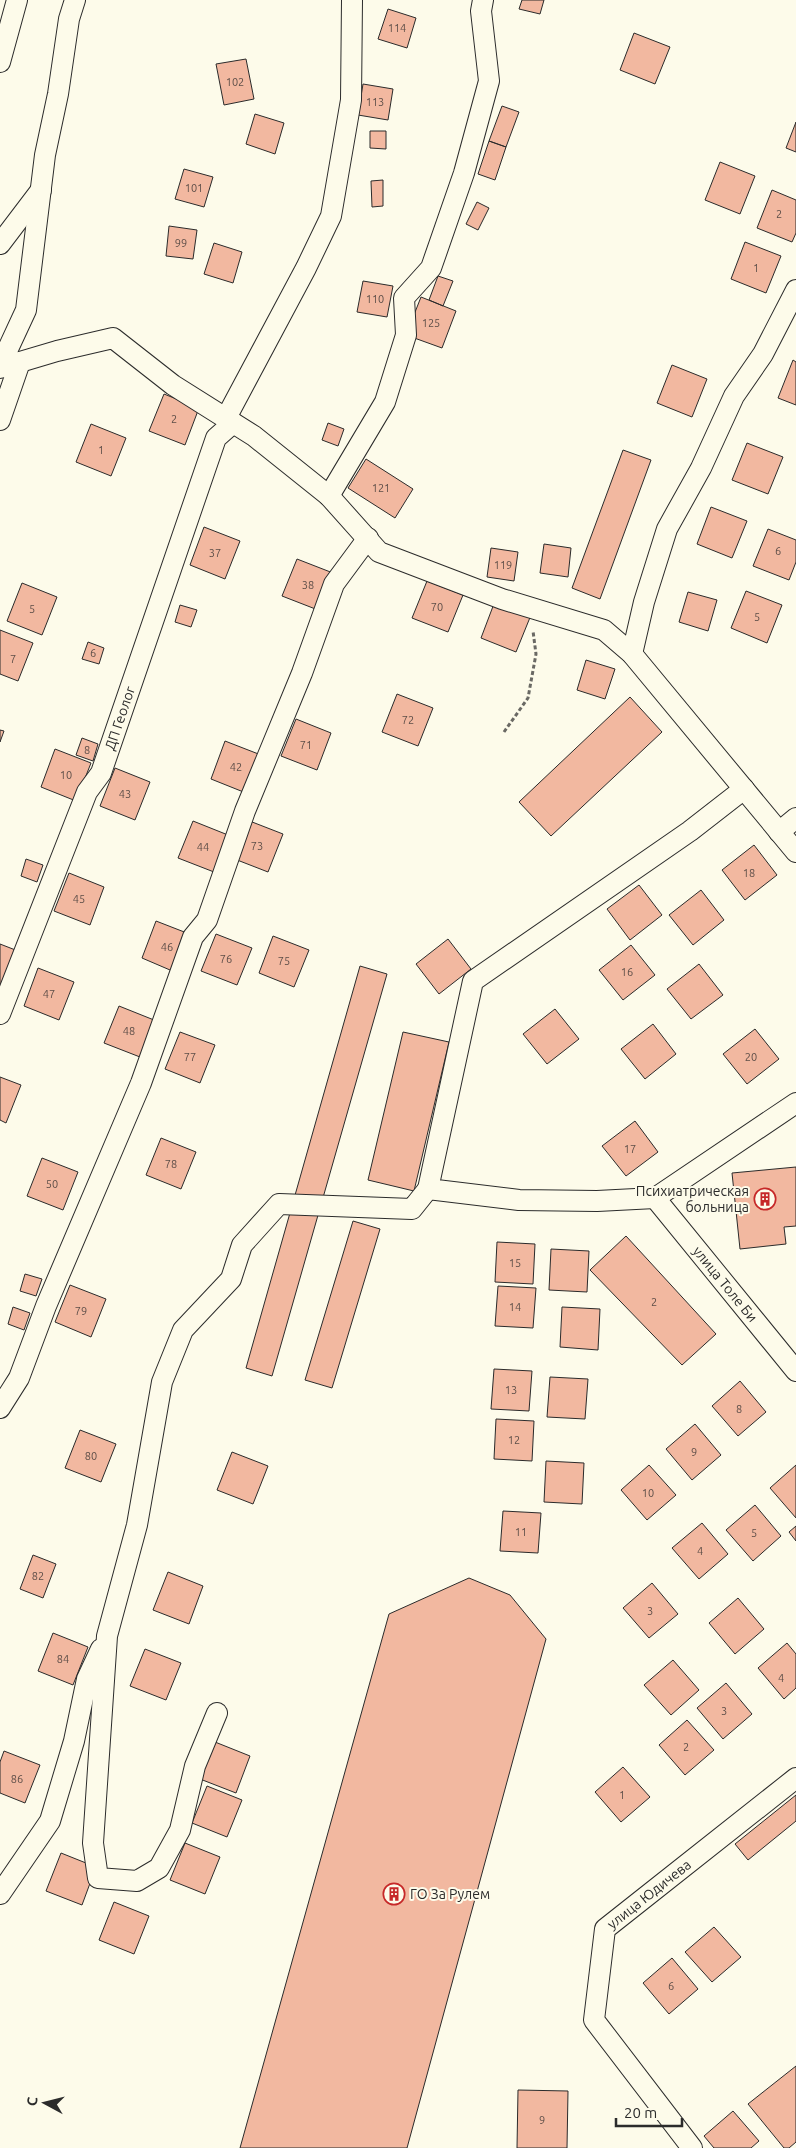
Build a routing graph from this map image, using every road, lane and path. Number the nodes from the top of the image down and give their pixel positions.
1 (16, 0) edge
2 (75, 0) edge
3 (352, 0) edge
4 (483, 0) edge
5 (0, 62) edge
6 (41, 190) junction
7 (0, 244) edge
8 (796, 290) edge
9 (20, 362) junction
10 (0, 367) edge
11 (0, 420) edge
12 (230, 421) junction
13 (329, 496) junction
14 (368, 538) junction
15 (531, 608) junction
16 (632, 654) junction
17 (504, 732) dead end
18 (744, 789) junction
19 (796, 818) edge
20 (779, 832) junction
21 (796, 852) edge
22 (0, 1014) edge
23 (796, 1103) edge
24 (428, 1189) junction
25 (655, 1198) junction
26 (796, 1371) edge
27 (0, 1408) edge
28 (107, 1636) junction
29 (217, 1713) dead end
30 (796, 1778) edge
31 (0, 1894) edge
32 (692, 2148) edge

1 - 5 street
2 - 6 street
3 - 12 street, ДП Геолог
4 - 13 street
6 - 7 street
6 - 10 street
8 - 16 street
9 - 10 street
9 - 11 street
9 - 12 street
12 - 13 street
12 - 22 street, ДП Геолог
13 - 14 street
14 - 15 street
14 - 27 street
15 - 16 street
15 - 17 path
16 - 18 street
18 - 20 street
18 - 24 street
19 - 20 street
20 - 21 street
23 - 25 street
24 - 25 street
24 - 28 street
25 - 26 street, улица Толе Би
28 - 29 street
28 - 31 street
30 - 32 street, улица Юдичева

